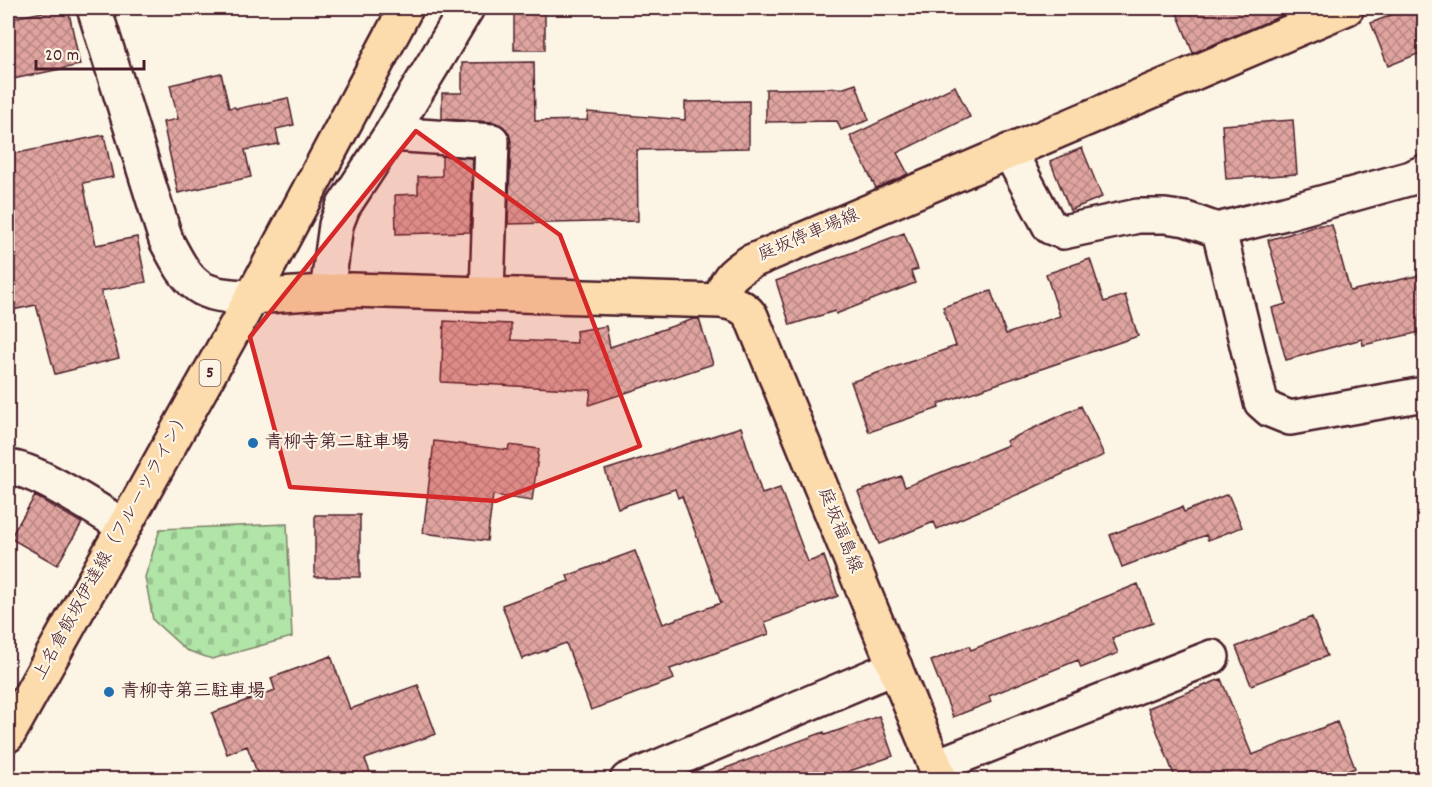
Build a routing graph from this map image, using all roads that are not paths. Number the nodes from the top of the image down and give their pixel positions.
1 (94, 8) edge
2 (406, 8) edge
3 (467, 8) edge
4 (1347, 8) edge
5 (391, 134) junction
6 (1009, 151) junction
7 (1425, 172) edge
8 (1217, 230) junction
9 (327, 292) junction
10 (487, 293) junction
11 (252, 297) junction
12 (720, 301) junction
13 (1425, 394) edge
14 (8, 467) edge
15 (124, 526) junction
16 (1212, 657) dead end
17 (895, 667) junction
18 (8, 735) edge
19 (938, 773) edge
20 (627, 780) edge

1 - 11 street
2 - 11 main road, 上名倉飯坂伊達線（フルーツライン） / 5
3 - 5 street
4 - 6 main road, 庭坂停車場線
5 - 9 street
5 - 10 street
6 - 8 street
6 - 12 main road, 庭坂停車場線
7 - 8 street
8 - 13 street
9 - 10 main road
9 - 11 main road
10 - 12 main road
11 - 15 main road, 上名倉飯坂伊達線（フルーツライン） / 5
12 - 17 main road, 庭坂福島線
14 - 15 street
15 - 18 main road, 上名倉飯坂伊達線（フルーツライン） / 5
16 - 19 street
17 - 19 main road, 庭坂福島線
17 - 20 street

